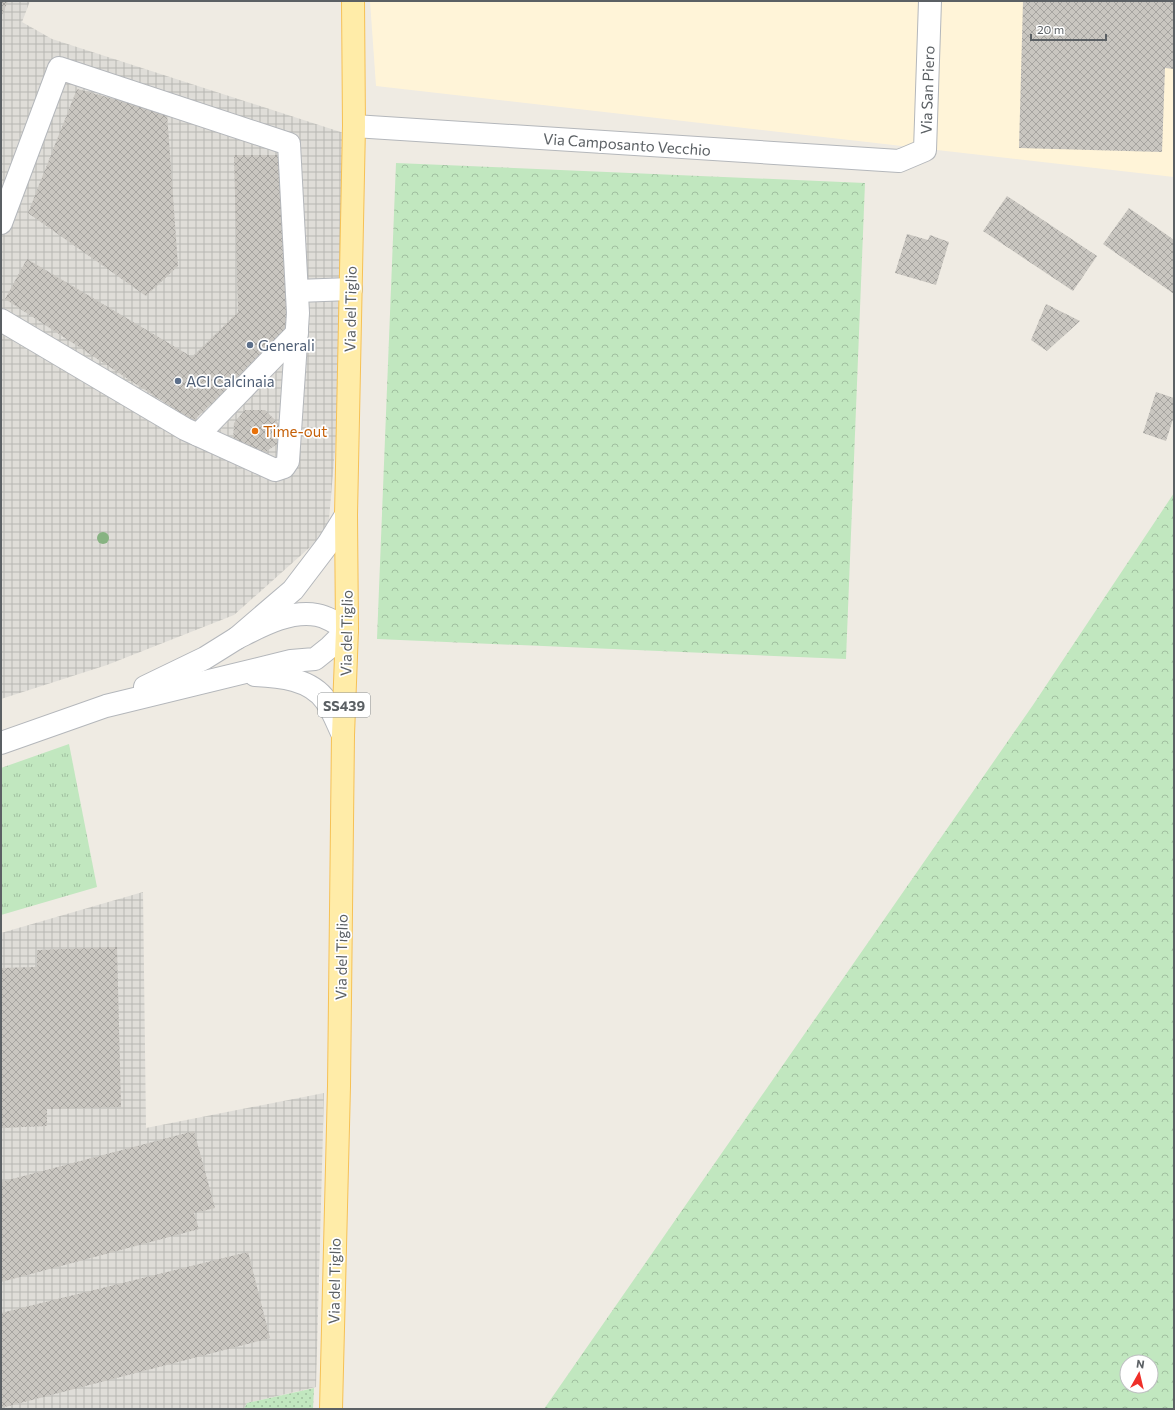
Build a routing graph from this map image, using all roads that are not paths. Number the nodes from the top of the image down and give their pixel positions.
1 (353, 1) edge
2 (930, 1) edge
3 (354, 126) junction
4 (899, 161) joint
5 (1, 223) edge
6 (351, 289) junction
7 (297, 291) junction
8 (1, 320) edge
9 (296, 333) junction
10 (198, 435) junction
11 (346, 515) junction
12 (348, 630) junction
13 (237, 638) junction
14 (234, 674) junction
15 (106, 706) junction
16 (343, 735) junction
17 (1, 743) edge
18 (331, 1409) edge

1 - 3 main road, Via del Tiglio / SS439
2 - 4 street, Via San Piero
3 - 4 street, Via Camposanto Vecchio
3 - 6 main road, Via del Tiglio / SS439
5 - 7 street
6 - 7 street
6 - 11 main road, Via del Tiglio / SS439
7 - 9 street
8 - 10 street
9 - 10 street
9 - 10 street
11 - 12 main road, Via del Tiglio / SS439
11 - 13 street
12 - 13 street
12 - 14 street
12 - 16 main road, Via del Tiglio / SS439
13 - 15 street
14 - 15 street
14 - 16 street
15 - 17 street
16 - 18 main road, Via del Tiglio / SS439

